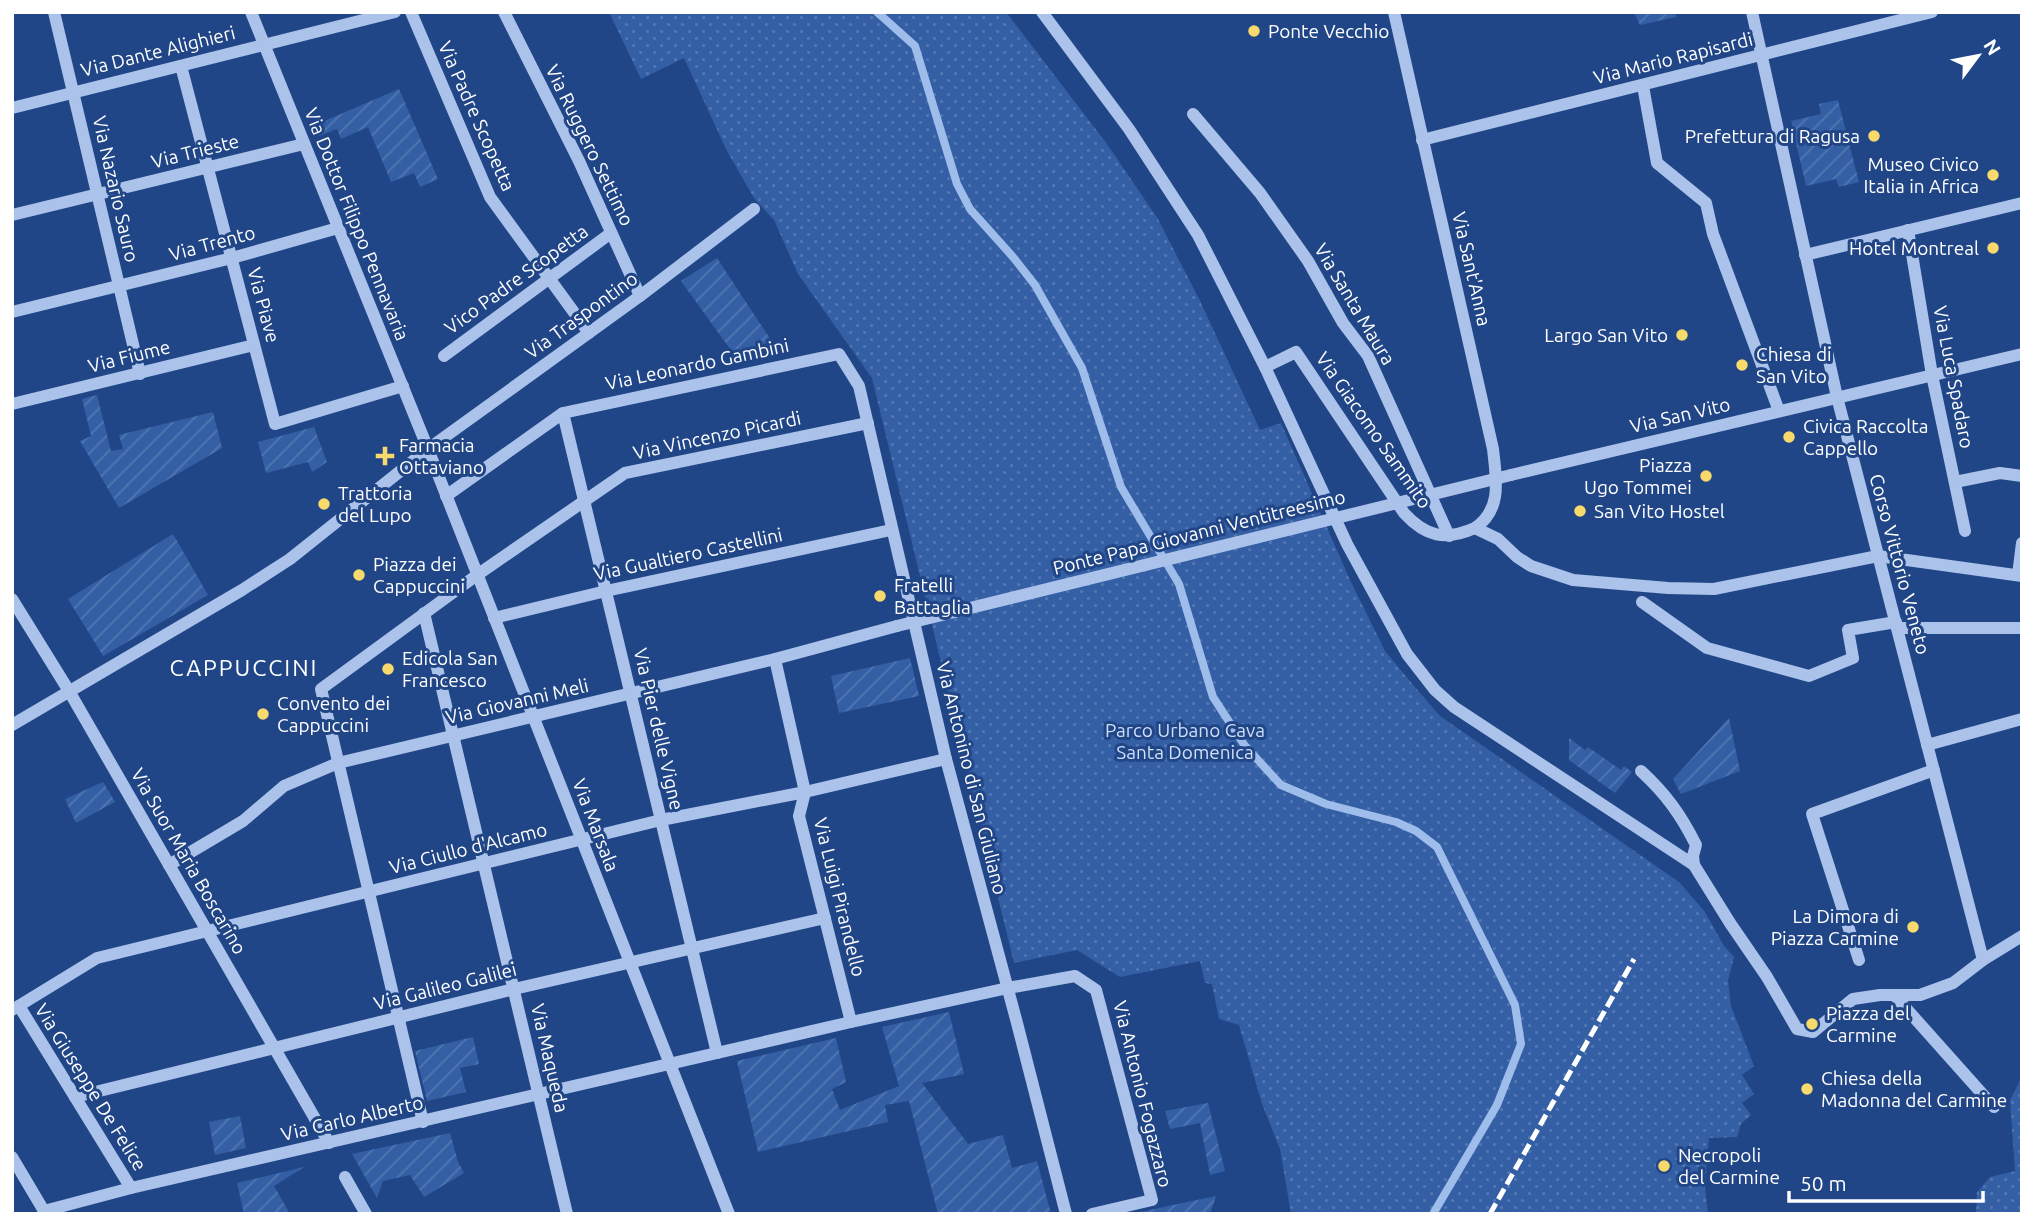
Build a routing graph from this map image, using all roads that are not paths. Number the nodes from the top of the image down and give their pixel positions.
1 (54, 12) edge
2 (251, 12) edge
3 (395, 12) edge
4 (411, 12) edge
5 (504, 12) edge
6 (1042, 12) edge
7 (1394, 12) edge
8 (1752, 12) edge
9 (1932, 12) edge
10 (264, 45) junction
11 (1762, 56) junction
12 (181, 66) junction
13 (1643, 86) junction
14 (73, 92) junction
15 (12, 108) edge
16 (1193, 114) dead end
17 (1422, 140) junction
18 (304, 144) junction
19 (208, 168) junction
20 (97, 195) junction
21 (2022, 202) edge
22 (754, 209) dead end
23 (12, 215) edge
24 (338, 228) junction
25 (1908, 230) junction
26 (611, 233) junction
27 (1805, 255) junction
28 (232, 258) junction
29 (549, 278) junction
30 (119, 286) junction
31 (640, 296) junction
32 (12, 312) edge
33 (589, 333) junction
34 (254, 345) junction
35 (839, 354) joint
36 (2022, 354) edge
37 (444, 356) dead end
38 (1265, 368) junction
39 (140, 374) junction
40 (1932, 375) junction
41 (403, 386) junction
42 (1837, 397) junction
43 (12, 404) edge
44 (1779, 411) junction
45 (563, 413) junction
46 (869, 423) junction
47 (428, 449) junction
48 (1511, 475) joint
49 (2022, 476) edge
50 (1955, 482) junction
51 (446, 496) junction
52 (584, 500) junction
53 (1475, 528) junction
54 (891, 530) junction
55 (1965, 531) dead end
56 (1449, 536) junction
57 (2022, 543) edge
58 (1878, 556) junction
59 (477, 575) junction
60 (2020, 575) edge
61 (606, 591) junction
62 (12, 599) edge
63 (1642, 602) dead end
64 (494, 618) junction
65 (426, 620) junction
66 (1896, 625) junction
67 (897, 626) joint
68 (2022, 628) edge
69 (775, 659) junction
70 (69, 691) junction
71 (630, 694) junction
72 (533, 718) junction
73 (2022, 719) edge
74 (12, 725) edge
75 (454, 736) junction
76 (1927, 745) junction
77 (946, 759) junction
78 (338, 763) junction
79 (1934, 770) junction
80 (1641, 771) dead end
81 (805, 792) junction
82 (661, 820) junction
83 (581, 840) junction
84 (485, 864) junction
85 (169, 865) junction
86 (1694, 865) junction
87 (369, 892) junction
88 (825, 918) junction
89 (208, 932) junction
90 (2022, 936) edge
91 (691, 948) junction
92 (1859, 960) dead end
93 (1983, 960) junction
94 (629, 962) junction
95 (1008, 988) junction
96 (514, 989) junction
97 (1895, 996) junction
98 (15, 1008) edge
99 (398, 1017) junction
100 (851, 1021) junction
101 (274, 1047) junction
102 (717, 1053) junction
103 (669, 1065) junction
104 (539, 1095) junction
105 (75, 1097) junction
106 (1994, 1107) dead end
107 (423, 1122) junction
108 (329, 1143) junction
109 (12, 1157) edge
110 (345, 1177) dead end
111 (131, 1188) junction
112 (44, 1212) edge
113 (366, 1214) edge
114 (567, 1214) edge
115 (729, 1214) edge
116 (1066, 1214) edge
117 (1092, 1214) edge

1 - 14 street, Via Nazario Sauro
2 - 10 street, Via Dottor Filippo Pennavaria
3 - 10 street, Via Dante Alighieri
4 - 29 street, Via Padre Scopetta
5 - 26 street, Via Ruggero Settimo
6 - 38 street
7 - 17 street, Via Sant'Anna
8 - 11 street, Corso Vittorio Veneto
9 - 11 street, Via Mario Rapisardi
10 - 12 street, Via Dante Alighieri
10 - 18 street, Via Dottor Filippo Pennavaria
11 - 13 street, Via Mario Rapisardi
11 - 27 street, Corso Vittorio Veneto
12 - 14 street, Via Dante Alighieri
12 - 19 street, Via Piave
13 - 17 street, Via Mario Rapisardi
13 - 44 street
14 - 15 street, Via Dante Alighieri
14 - 20 street, Via Nazario Sauro
16 - 56 street, Via Santa Maura
17 - 53 street, Via Sant'Anna
18 - 19 street, Via Trieste
18 - 24 street, Via Dottor Filippo Pennavaria
19 - 20 street, Via Trieste
19 - 28 street, Via Piave
20 - 23 street, Via Trieste
20 - 30 street, Via Nazario Sauro
21 - 25 street
22 - 31 street, Via Traspontino
24 - 28 street, Via Trento
24 - 41 street, Via Dottor Filippo Pennavaria
25 - 27 street
25 - 40 street, Via Luca Spadaro
26 - 29 street, Vico Padre Scopetta
26 - 31 street, Via Ruggero Settimo
27 - 42 street, Corso Vittorio Veneto
28 - 30 street, Via Trento
28 - 34 street, Via Piave
29 - 33 street, Via Padre Scopetta
29 - 37 street, Vico Padre Scopetta
30 - 32 street, Via Trento
30 - 39 street, Via Nazario Sauro
31 - 33 street, Via Traspontino
33 - 47 street, Via Traspontino
34 - 39 street, Via Fiume
34 - 41 street, Via Piave
35 - 45 street, Via Leonardo Gambini
35 - 46 street, Via Antonino di San Giuliano
36 - 40 street, Via San Vito
38 - 56 street, Via Giacomo Sammito
38 - 86 street
39 - 43 street, Via Fiume
40 - 42 street, Via San Vito
40 - 50 street, Via Luca Spadaro
41 - 47 street, Via Dottor Filippo Pennavaria
42 - 44 street, Via San Vito
42 - 58 street, Corso Vittorio Veneto
44 - 48 street, Via San Vito
45 - 51 street
45 - 52 street, Via Pier delle Vigne
46 - 52 street, Via Vincenzo Picardi
46 - 54 street, Via Antonino di San Giuliano
47 - 51 street, Via Marsala
47 - 70 street, Via Traspontino
48 - 67 street, Ponte Papa Giovanni Ventitreesimo, bridge
49 - 50 street
50 - 55 street, Via Luca Spadaro
51 - 59 street, Via Marsala
52 - 59 street, Via Vincenzo Picardi
52 - 61 street, Via Pier delle Vigne
53 - 56 street
53 - 58 street
54 - 61 street, Via Gualtiero Castellini
54 - 77 street, Via Antonino di San Giuliano
57 - 60 street
58 - 60 street
58 - 66 street, Corso Vittorio Veneto
59 - 64 street, Via Marsala
59 - 65 street, Via Vincenzo Picardi
61 - 64 street, Via Gualtiero Castellini
61 - 71 street, Via Pier delle Vigne
62 - 70 street, Via Suor Maria Boscarino
63 - 66 street
64 - 72 street, Via Marsala
65 - 75 street, Via Maqueda
65 - 78 street, Via Vincenzo Picardi
66 - 68 street
66 - 76 street, Corso Vittorio Veneto
67 - 69 street, Via Giovanni Meli
69 - 71 street, Via Giovanni Meli
69 - 81 street, Via Luigi Pirandello
70 - 74 street, Via Traspontino
70 - 85 street, Via Suor Maria Boscarino
71 - 72 street, Via Giovanni Meli
71 - 82 street, Via Pier delle Vigne
72 - 75 street, Via Giovanni Meli
72 - 83 street, Via Marsala
73 - 76 street
75 - 78 street, Via Giovanni Meli
75 - 84 street, Via Maqueda
76 - 79 street, Corso Vittorio Veneto
77 - 81 street, Via Ciullo d'Alcamo
77 - 95 street, Via Antonino di San Giuliano
78 - 85 street, Via Giovanni Meli
78 - 87 street
79 - 92 street
79 - 93 street, Corso Vittorio Veneto
80 - 86 street
81 - 82 street, Via Ciullo d'Alcamo
81 - 88 street, Via Luigi Pirandello
82 - 83 street, Via Ciullo d'Alcamo
82 - 91 street, Via Pier delle Vigne
83 - 84 street, Via Ciullo d'Alcamo
83 - 94 street, Via Marsala
84 - 87 street, Via Ciullo d'Alcamo
84 - 96 street, Via Maqueda
85 - 89 street, Via Suor Maria Boscarino
86 - 97 street
87 - 89 street, Via Ciullo d'Alcamo
87 - 99 street
88 - 91 street, Via Galileo Galilei
88 - 100 street, Via Luigi Pirandello
89 - 98 street, Via Ciullo d'Alcamo
89 - 101 street, Via Suor Maria Boscarino
90 - 93 street
91 - 94 street, Via Galileo Galilei
91 - 102 street, Via Pier delle Vigne
93 - 97 street
94 - 96 street, Via Galileo Galilei
94 - 103 street, Via Marsala
95 - 100 street, Via Carlo Alberto
95 - 116 street, Via Antonino di San Giuliano
95 - 117 street, Via Antonio Fogazzaro
96 - 99 street, Via Galileo Galilei
96 - 104 street, Via Maqueda
97 - 106 street
98 - 105 street, Via Giuseppe De Felice
99 - 101 street, Via Galileo Galilei
99 - 107 street
100 - 102 street, Via Carlo Alberto
101 - 105 street, Via Galileo Galilei
101 - 108 street, Via Suor Maria Boscarino
102 - 103 street, Via Carlo Alberto
103 - 104 street, Via Carlo Alberto
103 - 115 street, Via Marsala
104 - 107 street, Via Carlo Alberto
104 - 114 street, Via Maqueda
105 - 111 street, Via Giuseppe De Felice
107 - 108 street, Via Carlo Alberto
108 - 111 street, Via Carlo Alberto
109 - 112 street
110 - 113 street
111 - 112 street, Via Carlo Alberto

